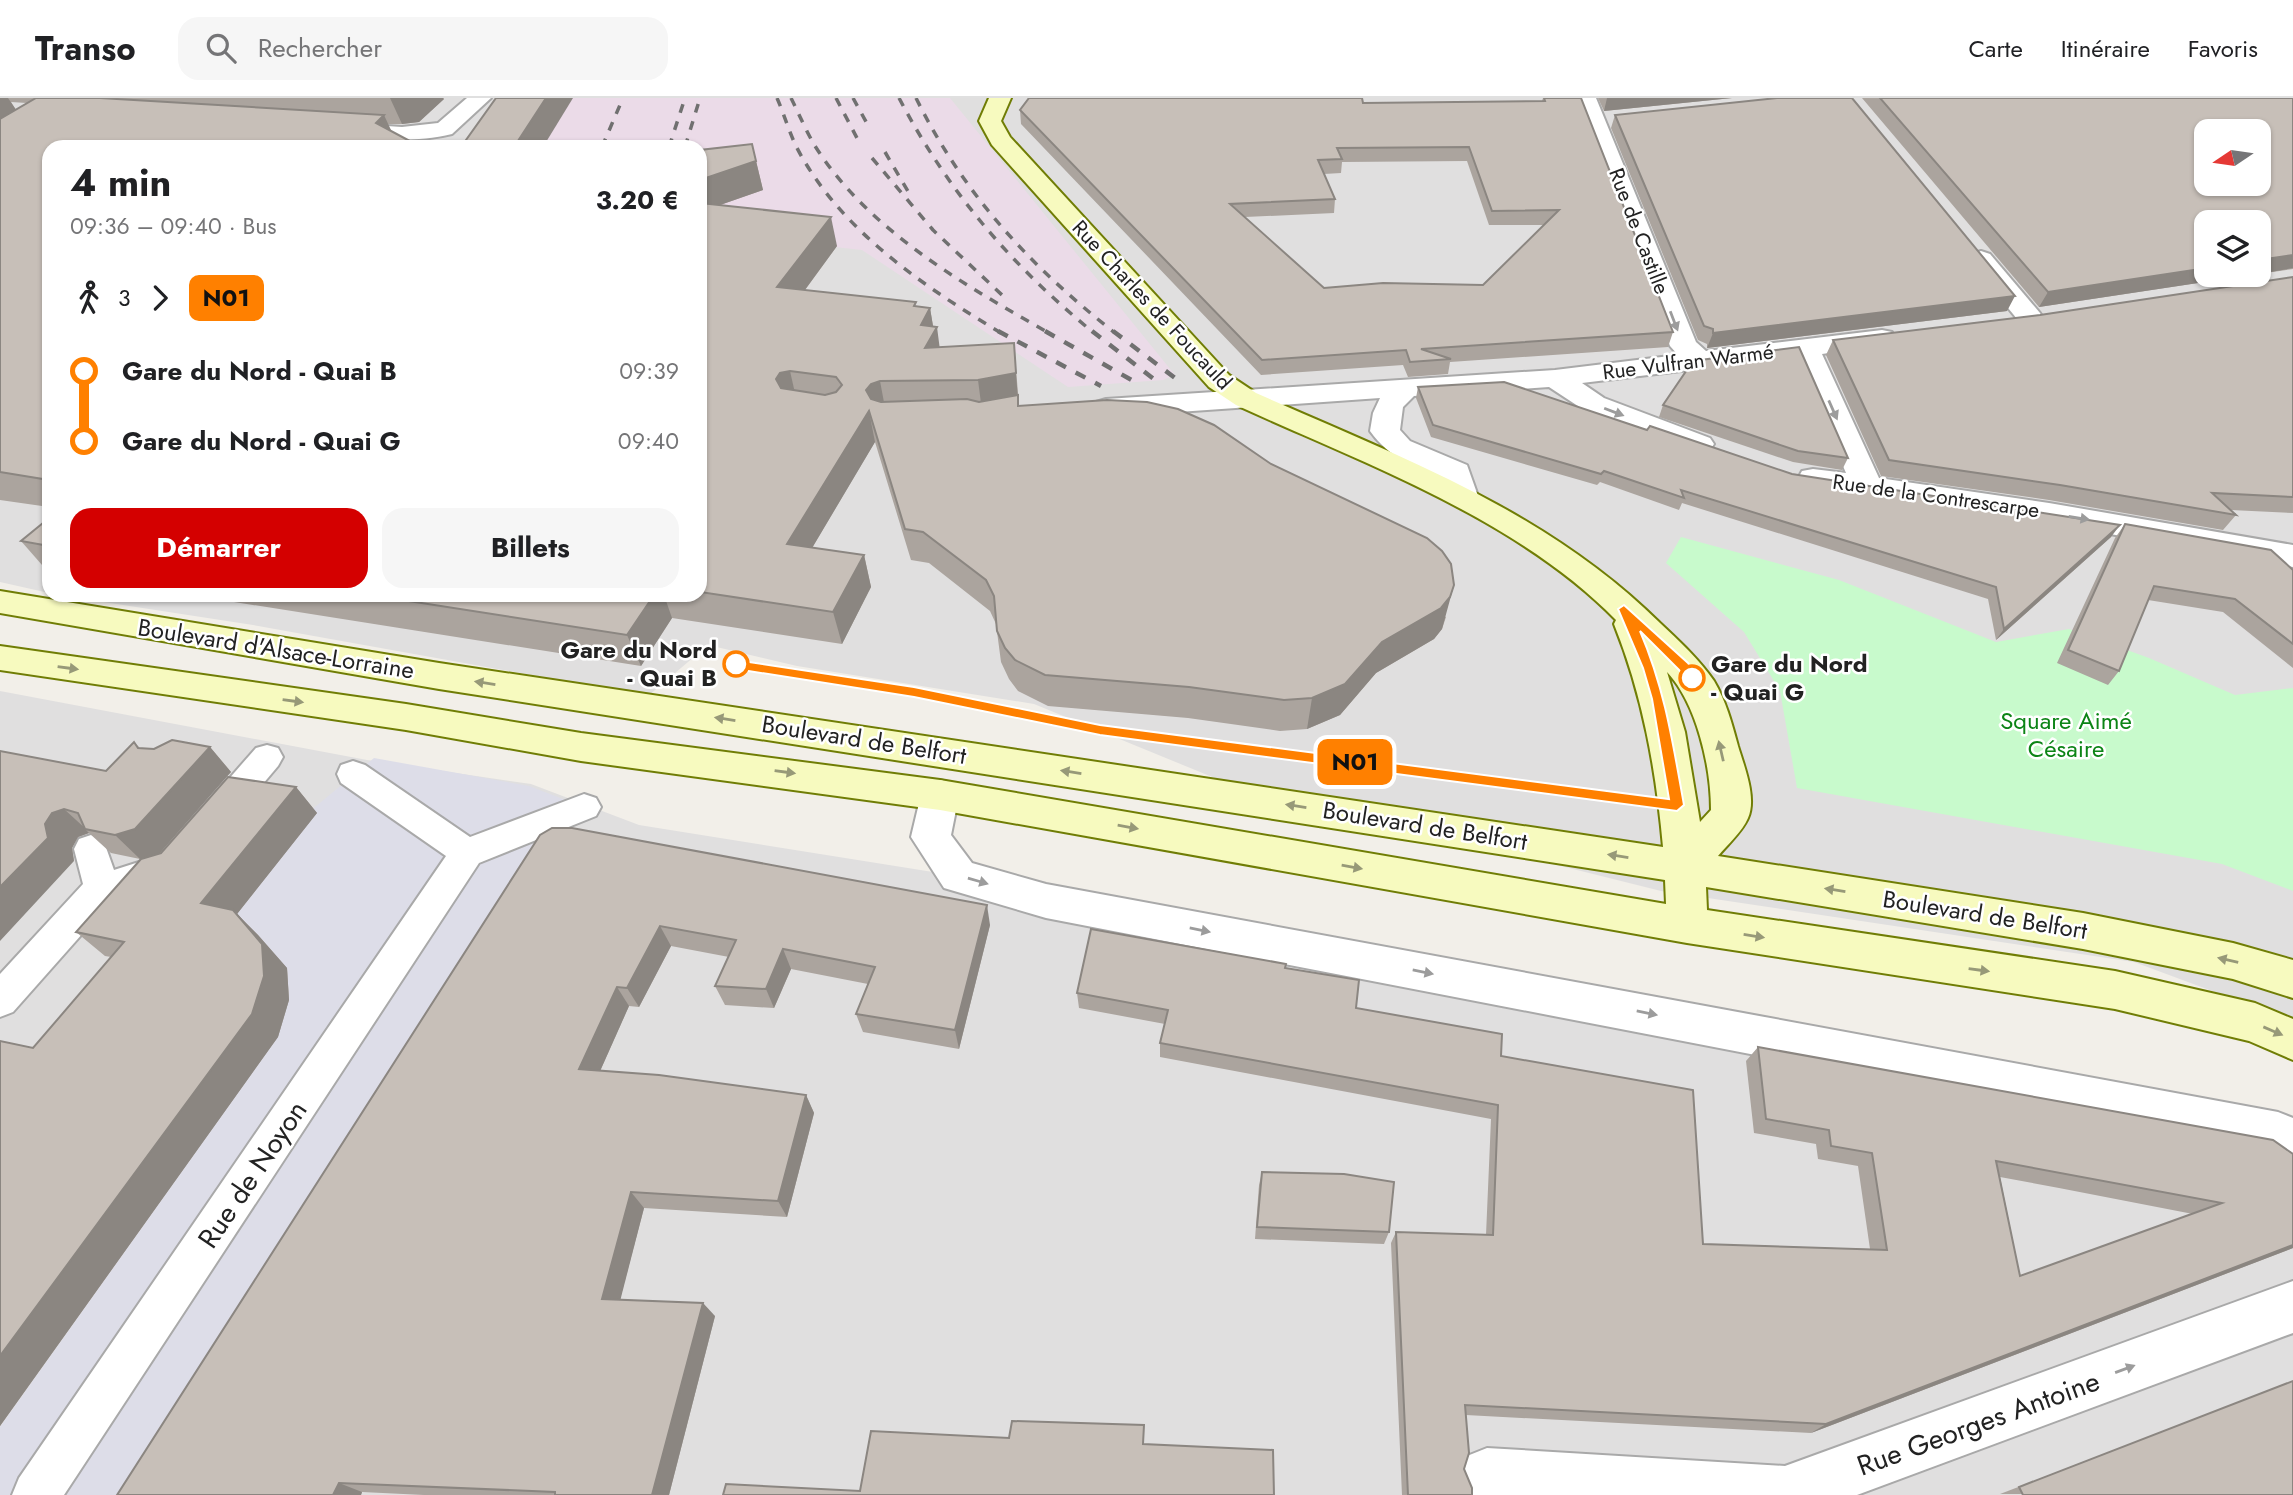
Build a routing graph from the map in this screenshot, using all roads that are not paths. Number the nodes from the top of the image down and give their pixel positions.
1 (480, 98) edge
2 (1000, 98) edge
3 (1586, 98) edge
4 (1622, 118) edge
5 (1596, 121) junction
6 (321, 129) edge
7 (443, 138) edge
8 (1965, 239) edge
9 (2030, 319) edge
10 (1912, 334) edge
11 (1806, 348) junction
12 (1699, 359) junction
13 (1555, 378) junction
14 (1405, 389) junction
15 (1247, 399) junction
16 (1073, 410) edge
17 (1726, 453) edge
18 (1787, 474) edge
19 (1867, 486) junction
20 (1462, 496) junction
21 (2293, 556) edge
22 (0, 602) edge
23 (1624, 609) junction
24 (0, 658) edge
25 (552, 693) joint
26 (492, 732) joint
27 (267, 757) dead end
28 (352, 774) dead end
29 (940, 794) junction
30 (584, 807) dead end
31 (91, 849) edge
32 (467, 853) junction
33 (1685, 866) junction
34 (102, 888) junction
35 (1687, 925) junction
36 (2293, 979) edge
37 (0, 1000) edge
38 (2293, 1040) edge
39 (2293, 1144) edge
40 (2293, 1307) edge
41 (1488, 1476) dead end
42 (1785, 1494) edge
43 (36, 1495) edge

1 - 7 street
2 - 15 main road, Rue Charles de Foucauld
3 - 5 street, Rue de Castille
4 - 5 street
5 -> 12 street, Rue de Castille
6 - 7 street
8 - 9 street
10 - 11 street, Rue Vulfran Warmé
11 - 12 street, Rue Vulfran Warmé
11 -> 19 street
12 - 13 street, Rue Vulfran Warmé
13 - 14 street, Rue Vulfran Warmé
13 -> 17 street
14 - 15 street, Rue Vulfran Warmé
14 - 20 street
15 - 16 street, Rue Vulfran Warmé
15 - 20 main road, Rue Charles de Foucauld
18 - 19 street, Rue de la Contrescarpe
19 -> 21 street, Rue de la Contrescarpe
20 - 23 main road, Rue Charles de Foucauld
25 -> 22 main road, Boulevard d'Alsace-Lorraine
23 - 33 main road, Rue Charles de Foucauld
33 -> 23 main road, Rue Charles de Foucauld
24 -> 26 main road, Boulevard d'Alsace-Lorraine
33 -> 25 main road, Boulevard de Belfort
26 -> 29 main road, Boulevard de Belfort
27 - 34 street
28 - 32 street
29 -> 35 main road, Boulevard de Belfort
29 -> 39 street, Boulevard de Belfort
30 - 32 street
31 - 34 street
32 - 43 street, Rue de Noyon
33 - 35 main road
36 -> 33 main road, Boulevard de Belfort
34 - 37 street
35 -> 38 main road, Boulevard de Belfort
42 -> 40 street, Rue Georges Antoine
41 - 42 street, Rue Georges Antoine

